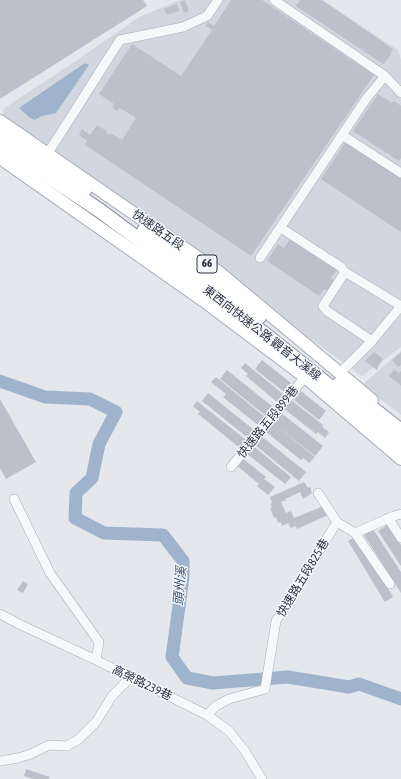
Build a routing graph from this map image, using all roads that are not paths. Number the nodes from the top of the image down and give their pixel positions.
1 (218, 0) edge
2 (274, 0) edge
3 (385, 76) junction
4 (401, 93) edge
5 (0, 121) edge
6 (0, 131) edge
7 (342, 135) junction
8 (0, 144) edge
9 (48, 153) junction
10 (0, 158) edge
11 (401, 173) edge
12 (281, 228) junction
13 (260, 258) dead end
14 (345, 272) junction
15 (401, 306) edge
16 (372, 341) junction
17 (340, 373) junction
18 (305, 377) junction
19 (401, 424) edge
20 (401, 431) edge
21 (401, 446) edge
22 (401, 459) edge
23 (231, 467) dead end
24 (318, 493) dead end
25 (14, 499) dead end
26 (401, 514) edge
27 (388, 518) junction
28 (337, 522) junction
29 (354, 533) junction
30 (401, 538) edge
31 (390, 584) dead end
32 (0, 614) edge
33 (96, 660) junction
34 (130, 678) junction
35 (207, 715) junction
36 (0, 761) edge
37 (262, 779) edge

1 - 9 street
2 - 3 street
3 - 4 street
3 - 7 street
5 - 9 main road, 快速路五段 / 66
6 - 20 highway, 東西向快速公路 觀音大溪線 / 66
7 - 11 street
7 - 12 street
8 - 21 highway, 東西向快速公路 觀音大溪線 / 66
9 - 17 main road, 快速路五段 / 66
10 - 18 main road
12 - 13 street
12 - 14 street
14 - 15 street
14 - 16 street
15 - 16 street
16 - 17 street
17 - 19 main road, 快速路五段 / 66
18 - 22 main road
18 - 23 street, 快速路五段899巷
24 - 28 street
25 - 33 street
26 - 27 street
27 - 29 street
27 - 30 street
28 - 29 street
28 - 35 street, 快速路五段825巷
29 - 31 street
32 - 33 street, 高榮路239巷
33 - 34 street, 高榮路239巷
34 - 35 street, 高榮路239巷
34 - 36 street
35 - 37 street, 高榮路239巷

